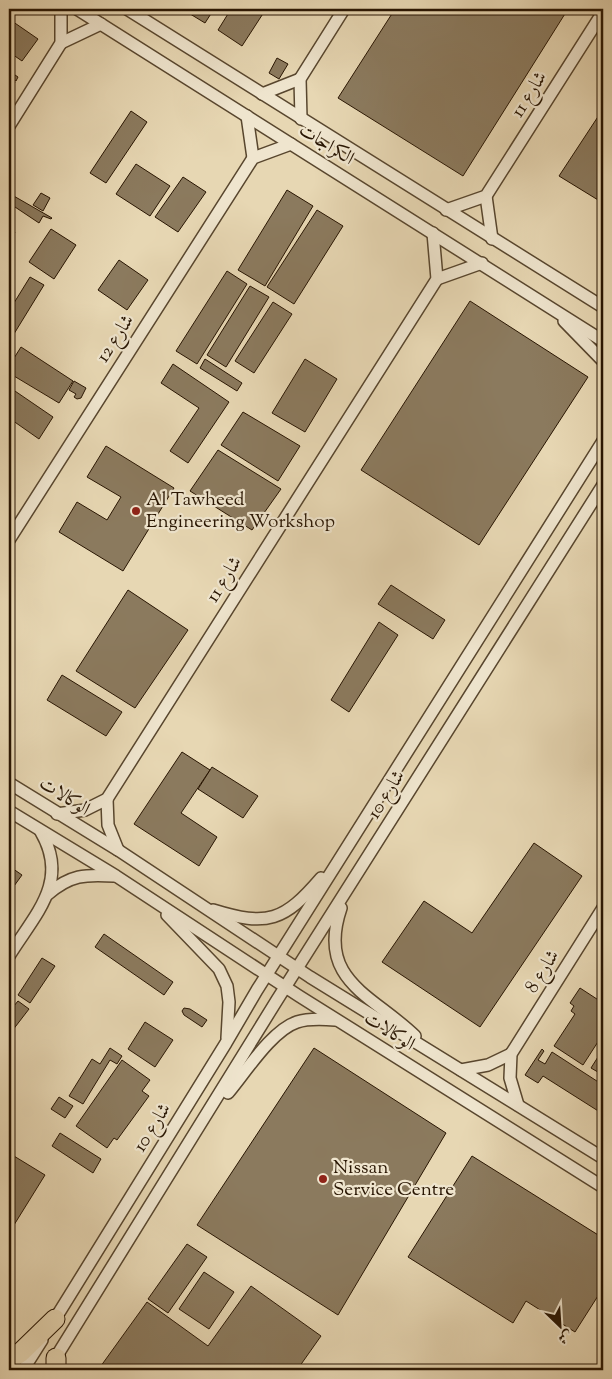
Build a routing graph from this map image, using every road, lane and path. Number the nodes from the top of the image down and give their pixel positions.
1 (60, 9) edge
2 (77, 9) edge
3 (127, 9) edge
4 (344, 9) edge
5 (603, 12) edge
6 (101, 24) junction
7 (61, 43) junction
8 (300, 79) junction
9 (262, 94) junction
10 (247, 116) junction
11 (301, 119) junction
12 (9, 126) edge
13 (291, 144) junction
14 (253, 158) junction
15 (486, 196) junction
16 (446, 210) junction
17 (434, 233) junction
18 (492, 239) junction
19 (482, 263) junction
20 (437, 279) junction
21 (603, 307) edge
22 (556, 312) junction
23 (603, 341) edge
24 (603, 361) edge
25 (603, 441) edge
26 (603, 485) edge
27 (600, 494) edge
28 (9, 540) edge
29 (9, 783) edge
30 (107, 799) junction
31 (9, 811) edge
32 (57, 814) junction
33 (41, 831) junction
34 (118, 850) junction
35 (343, 852) junction
36 (116, 876) junction
37 (346, 892) junction
38 (46, 895) junction
39 (158, 904) junction
40 (199, 905) junction
41 (603, 908) edge
42 (9, 956) edge
43 (278, 957) junction
44 (298, 969) junction
45 (267, 974) junction
46 (286, 987) junction
47 (338, 1020) junction
48 (226, 1043) junction
49 (430, 1050) junction
50 (512, 1054) junction
51 (461, 1070) junction
52 (518, 1106) junction
53 (209, 1112) junction
54 (603, 1158) edge
55 (603, 1187) edge
56 (55, 1319) junction
57 (9, 1360) edge
58 (53, 1366) edge
59 (23, 1370) edge

1 - 7 street
2 - 6 street, الكراجات
3 - 9 street, الكراجات
4 - 8 street
5 - 15 street, شارع 11
6 - 7 street
6 - 10 street, الكراجات
7 - 12 street
8 - 9 street
8 - 11 street
9 - 11 street, الكراجات
10 - 13 street, الكراجات
10 - 14 street
11 - 16 street, الكراجات
13 - 14 street
13 - 17 street, الكراجات
14 - 28 street, شارع 12
15 - 16 street
15 - 18 street
16 - 18 street, الكراجات
17 - 19 street, الكراجات
17 - 20 street
18 - 21 street, الكراجات
19 - 20 street
19 - 22 street, الكراجات
20 - 30 street, شارع 11
22 - 23 street, الكراجات
22 - 24 street, الكراجات
25 - 35 street, شارع 10
26 - 27 street, شارع 10
27 - 37 street, شارع 10
29 - 32 street, الوكالات
30 - 32 street
30 - 34 street
31 - 33 street, الوكالات
32 - 34 street, الوكالات
33 - 36 street, الوكالات
33 - 38 street
34 - 40 street, الوكالات
35 - 40 street, شارع 10
35 - 43 street, شارع 10
36 - 38 street
36 - 39 street, الوكالات
37 - 44 street, شارع 10
37 - 49 street, الوكالات
38 - 42 street
39 - 45 street, الوكالات
39 - 48 street, الوكالات
40 - 43 street, الوكالات
41 - 50 street, شارع 8
43 - 44 street, الوكالات
43 - 45 street, شارع 10
44 - 46 street, شارع 10
44 - 49 street, الوكالات
45 - 46 street, الوكالات
45 - 48 street, شارع 10
46 - 47 street, الوكالات
46 - 53 street, شارع 10
47 - 53 street, شارع 10
47 - 55 street, الوكالات
48 - 56 street, شارع 10
49 - 51 street, الوكالات
50 - 51 street
50 - 52 street, شارع 8
51 - 52 street, الوكالات
52 - 54 street, الوكالات
53 - 58 street, شارع 10
56 - 57 main road
56 - 59 street, شارع 10

